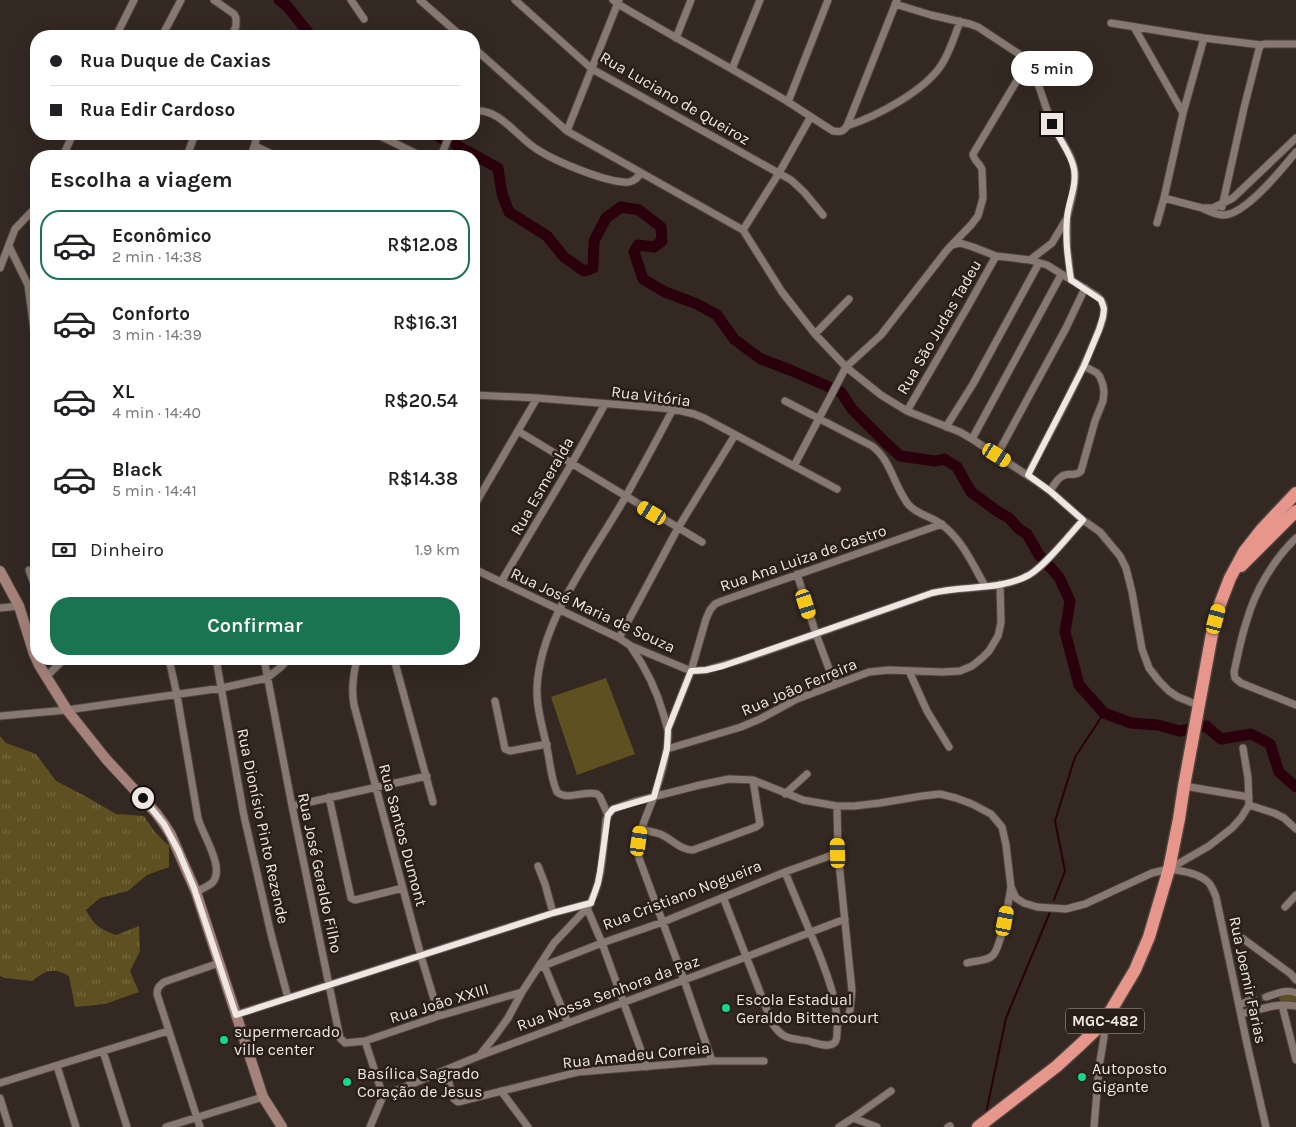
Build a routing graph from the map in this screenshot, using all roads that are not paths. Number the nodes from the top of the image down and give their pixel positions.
1 (134, 0) edge
2 (182, 0) edge
3 (214, 0) edge
4 (351, 0) edge
5 (420, 0) edge
6 (515, 0) edge
7 (691, 0) edge
8 (760, 0) edge
9 (828, 0) edge
10 (617, 1) edge
11 (896, 2) edge
12 (364, 19) dead end
13 (960, 22) junction
14 (1111, 23) dead end
15 (1134, 27) junction
16 (119, 30) edge
17 (165, 30) edge
18 (234, 30) edge
19 (454, 30) edge
20 (676, 38) junction
21 (1204, 38) junction
22 (1296, 44) edge
23 (1262, 45) junction
24 (480, 53) edge
25 (1028, 62) junction
26 (592, 68) junction
27 (732, 69) junction
28 (788, 102) junction
29 (480, 112) edge
30 (1184, 113) junction
31 (810, 118) junction
32 (846, 128) junction
33 (567, 131) junction
34 (1296, 138) edge
35 (256, 140) edge
36 (388, 140) edge
37 (255, 146) junction
38 (254, 150) edge
39 (263, 150) edge
40 (409, 150) edge
41 (1296, 152) edge
42 (641, 173) junction
43 (779, 173) junction
44 (1164, 198) junction
45 (1222, 205) junction
46 (1202, 208) junction
47 (30, 213) edge
48 (823, 215) dead end
49 (1222, 215) junction
50 (1066, 218) junction
51 (1157, 222) dead end
52 (743, 230) junction
53 (952, 245) junction
54 (9, 246) junction
55 (996, 256) junction
56 (1030, 260) junction
57 (1039, 263) junction
58 (0, 268) edge
59 (1061, 275) junction
60 (1071, 280) junction
61 (1085, 288) junction
62 (30, 298) edge
63 (849, 299) dead end
64 (815, 334) junction
65 (1084, 366) junction
66 (846, 367) junction
67 (480, 395) edge
68 (537, 398) junction
69 (785, 401) dead end
70 (605, 404) junction
71 (673, 409) junction
72 (906, 411) junction
73 (818, 419) junction
74 (946, 427) junction
75 (518, 431) junction
76 (735, 435) junction
77 (972, 439) junction
78 (997, 455) junction
79 (572, 463) junction
80 (794, 466) junction
81 (1028, 475) junction
82 (837, 489) dead end
83 (1050, 491) junction
84 (1296, 493) edge
85 (480, 496) edge
86 (626, 497) junction
87 (1296, 511) edge
88 (1083, 520) junction
89 (942, 524) junction
90 (678, 528) junction
91 (1296, 538) edge
92 (702, 542) dead end
93 (0, 572) edge
94 (480, 572) edge
95 (797, 574) junction
96 (1232, 575) junction
97 (501, 582) junction
98 (1000, 584) junction
99 (985, 586) junction
100 (19, 606) junction
101 (0, 608) edge
102 (560, 610) junction
103 (816, 634) junction
104 (619, 638) junction
105 (30, 641) edge
106 (631, 646) junction
107 (40, 665) edge
108 (58, 665) edge
109 (170, 665) edge
110 (217, 665) edge
111 (265, 665) edge
112 (283, 665) edge
113 (356, 665) edge
114 (396, 665) edge
115 (691, 671) junction
116 (909, 671) junction
117 (46, 676) junction
118 (267, 678) junction
119 (835, 685) junction
120 (222, 688) junction
121 (177, 695) junction
122 (495, 701) dead end
123 (1296, 705) edge
124 (67, 710) junction
125 (1197, 711) junction
126 (0, 716) edge
127 (668, 729) junction
128 (547, 744) junction
129 (950, 747) dead end
130 (1243, 748) dead end
131 (667, 749) junction
132 (807, 774) dead end
133 (426, 776) junction
134 (754, 780) junction
135 (1184, 786) junction
136 (375, 787) junction
137 (785, 794) junction
138 (330, 797) junction
139 (654, 797) junction
140 (1250, 797) junction
141 (433, 802) dead end
142 (1249, 805) junction
143 (292, 806) junction
144 (837, 806) junction
145 (608, 815) junction
146 (641, 829) junction
147 (1296, 829) edge
148 (838, 853) junction
149 (538, 866) dead end
150 (1169, 869) junction
151 (785, 872) junction
152 (1011, 887) junction
153 (403, 888) junction
154 (196, 892) junction
155 (1296, 896) edge
156 (723, 897) junction
157 (589, 906) junction
158 (1285, 907) dead end
159 (553, 913) junction
160 (845, 919) junction
161 (663, 922) junction
162 (810, 932) junction
163 (1242, 938) dead end
164 (602, 943) junction
165 (421, 956) junction
166 (746, 957) junction
167 (219, 963) junction
168 (967, 963) dead end
169 (541, 967) junction
170 (684, 980) junction
171 (1296, 980) edge
172 (329, 984) junction
173 (522, 992) junction
174 (1296, 993) edge
175 (288, 998) junction
176 (1251, 1000) tunnel mouth
177 (624, 1002) junction
178 (1239, 1005) junction
179 (1278, 1005) junction
180 (1296, 1006) edge
181 (1241, 1014) junction
182 (236, 1015) junction
183 (439, 1016) junction
184 (838, 1022) junction
185 (1104, 1022) junction
186 (568, 1023) junction
187 (168, 1031) junction
188 (365, 1041) junction
189 (103, 1051) junction
190 (479, 1056) junction
191 (1296, 1060) edge
192 (712, 1061) junction
193 (764, 1061) dead end
194 (57, 1066) junction
195 (647, 1067) junction
196 (445, 1070) junction
197 (0, 1083) edge
198 (501, 1091) junction
199 (891, 1091) dead end
200 (383, 1096) junction
201 (262, 1097) junction
202 (0, 1098) edge
203 (196, 1118) junction
204 (854, 1118) junction
205 (993, 1121) edge
206 (9, 1127) edge
207 (76, 1127) edge
208 (127, 1127) edge
209 (166, 1127) edge
210 (200, 1127) edge
211 (282, 1127) edge
212 (370, 1127) edge
213 (528, 1127) edge
214 (839, 1127) edge
215 (877, 1127) edge
216 (978, 1127) edge
217 (1094, 1127) edge
218 (1266, 1127) edge

1 - 16 street
2 - 17 street
3 - 18 street
4 - 12 street
5 - 19 street
6 - 26 street, Rua Luciano de Queiroz
7 - 20 street
8 - 27 street
9 - 28 street
10 - 20 street
10 - 26 street
11 - 13 street
11 - 32 street
13 - 25 street
13 - 32 street
14 - 15 street
15 - 21 street
15 - 30 street
20 - 27 street
21 - 23 street
21 - 30 street
22 - 23 street
23 - 45 street
24 - 33 street
25 - 50 street
25 - 53 street
26 - 33 street
26 - 43 street, Rua Luciano de Queiroz
27 - 28 street
28 - 31 street
29 - 42 street
30 - 44 street
31 - 32 street
31 - 43 street
33 - 42 street
34 - 45 street
35 - 37 street
36 - 40 street
37 - 38 street
37 - 39 street
41 - 49 street
42 - 52 street
43 - 48 street, Rua Luciano de Queiroz
43 - 52 street
44 - 46 street
44 - 51 street
45 - 46 street
45 - 49 street
46 - 49 street
47 - 54 street
50 - 56 street
50 - 60 street
52 - 64 street
53 - 55 street
53 - 66 street
54 - 58 street
54 - 62 street
55 - 56 street
55 - 72 street, Rua São Judas Tadeu
56 - 57 street
57 - 59 street
57 - 74 street
59 - 60 street
59 - 77 street
60 - 61 street
61 - 65 street
61 - 78 street
63 - 64 street
64 - 66 street
65 - 81 street
65 - 83 street
66 - 72 street
66 - 73 street
67 - 68 street, Rua Vitória
68 - 70 street, Rua Vitória
68 - 75 street
69 - 73 street
70 - 71 street, Rua Vitória
70 - 79 street, Rua Esmeralda
71 - 76 street, Rua Vitória
71 - 86 street
72 - 74 street
73 - 80 street
73 - 89 street
74 - 77 street
75 - 79 street
75 - 85 street
76 - 80 street, Rua Vitória
76 - 90 street
77 - 78 street
78 - 81 street
79 - 86 street
79 - 97 street, Rua Esmeralda
80 - 82 street, Rua Vitória
81 - 83 street
83 - 88 street
84 - 96 highway, MGC-482
86 - 90 street
86 - 102 street
87 - 96 highway, MGC-482
88 - 98 street
88 - 125 street
89 - 95 street, Rua Ana Luiza de Castro
89 - 99 street
90 - 92 street
90 - 104 street
91 - 123 street
93 - 100 street
94 - 97 street, Rua José Maria de Souza
95 - 103 street
95 - 115 street, Rua Ana Luiza de Castro
96 - 125 highway, MGC-482
97 - 102 street, Rua José Maria de Souza
98 - 99 street
98 - 116 street, Rua João Ferreira
99 - 103 street
100 - 101 street
100 - 105 street
102 - 104 street, Rua José Maria de Souza
102 - 128 street
103 - 115 street
103 - 119 street
104 - 106 street, Rua José Maria de Souza
106 - 115 street, Rua José Maria de Souza
106 - 127 street
107 - 117 street
108 - 117 street
109 - 121 street
110 - 120 street, Rua Dionísio Pinto Rezende
111 - 118 street, Rua José Geraldo Filho
112 - 118 street
113 - 136 street, Rua Santos Dumont
114 - 133 street
115 - 127 street, Rua Ana Luiza de Castro
116 - 119 street, Rua João Ferreira
116 - 129 street
117 - 124 street
118 - 120 street
118 - 143 street, Rua José Geraldo Filho
119 - 131 street, Rua João Ferreira
120 - 121 street
120 - 175 street, Rua Dionísio Pinto Rezende
121 - 124 street
121 - 154 street
122 - 128 street
124 - 126 street
124 - 154 street
125 - 135 highway, MGC-482
127 - 131 street
128 - 145 street
130 - 140 street
131 - 139 street
132 - 137 street
133 - 136 street
133 - 141 street
134 - 137 street
134 - 139 street
134 - 146 street
135 - 140 street
135 - 150 highway, MGC-482
136 - 138 street
136 - 153 street, Rua Santos Dumont
137 - 144 street
138 - 143 street
138 - 153 street
139 - 145 street
139 - 146 street
140 - 142 street
142 - 147 street
142 - 150 street
143 - 172 street, Rua José Geraldo Filho
144 - 148 street
144 - 152 street
145 - 157 street
146 - 161 street
148 - 151 street, Rua Cristiano Nogueira
148 - 160 street
149 - 159 street
150 - 152 street
150 - 178 street, Rua Joemir Farias
150 - 185 highway, MGC-482
151 - 156 street, Rua Cristiano Nogueira
151 - 162 street
152 - 168 street
153 - 165 street, Rua Santos Dumont
154 - 167 street
155 - 158 street
156 - 161 street, Rua Cristiano Nogueira
156 - 166 street
157 - 159 street
157 - 164 street
157 - 169 street
159 - 165 street
160 - 162 street, Rua Nossa Senhora da Paz
160 - 184 street
161 - 164 street, Rua Cristiano Nogueira
161 - 170 street
162 - 166 street, Rua Nossa Senhora da Paz
162 - 184 street
163 - 171 street
164 - 169 street, Rua Cristiano Nogueira
164 - 177 street
165 - 172 street
165 - 183 street, Rua Santos Dumont
166 - 170 street, Rua Nossa Senhora da Paz
166 - 184 street
167 - 182 street
167 - 187 street
169 - 173 street
169 - 186 street
170 - 177 street, Rua Nossa Senhora da Paz
170 - 192 street
172 - 175 street
172 - 188 street, Rua José Geraldo Filho
173 - 183 street, Rua João XXIII
173 - 190 street
174 - 179 street
175 - 182 street
176 - 178 street
177 - 186 street, Rua Nossa Senhora da Paz
177 - 195 street
178 - 181 street, Rua Joemir Farias
179 - 180 street
179 - 181 street
179 - 191 street
181 - 218 street, Rua Joemir Farias
182 - 201 street
183 - 188 street, Rua João XXIII
185 - 205 highway, MGC-482
185 - 217 street
186 - 190 street, Rua Nossa Senhora da Paz
187 - 189 street
187 - 203 street
188 - 200 street
189 - 194 street
189 - 208 street
190 - 196 street, Rua Nossa Senhora da Paz
192 - 193 street, Rua Amadeu Correia
192 - 195 street, Rua Amadeu Correia
194 - 197 street
194 - 207 street
195 - 198 street, Rua Amadeu Correia
196 - 198 street, Rua Amadeu Correia
196 - 200 street, Rua Nossa Senhora da Paz
198 - 213 street
199 - 204 street
200 - 212 street
201 - 203 street
201 - 211 street
202 - 206 street
203 - 209 street
203 - 210 street
204 - 214 street
204 - 215 street
205 - 216 highway, MGC-482

